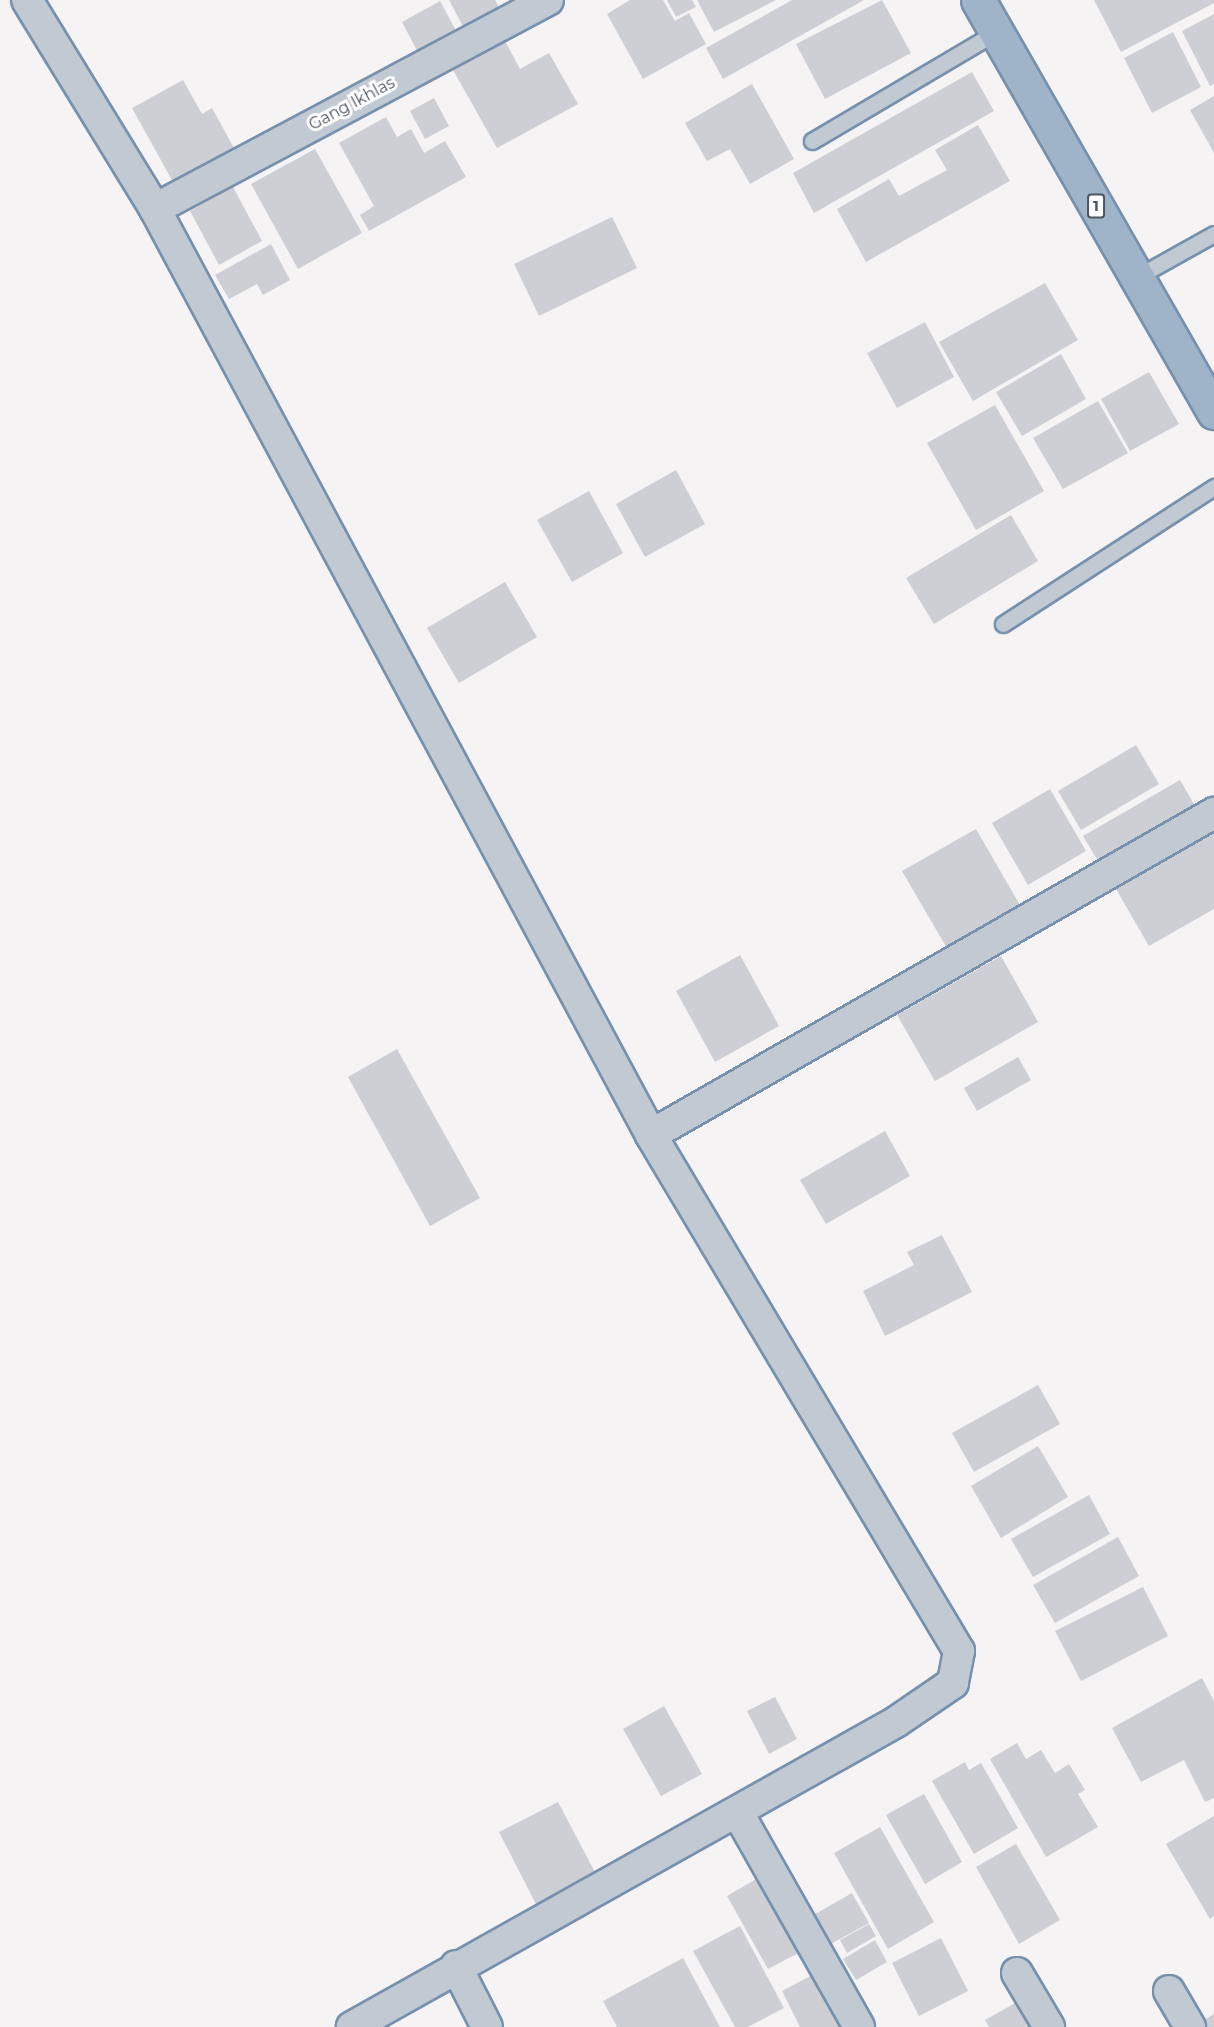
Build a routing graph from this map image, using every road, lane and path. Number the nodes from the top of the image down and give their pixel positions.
1 (27, 0) edge
2 (548, 0) edge
3 (978, 0) edge
4 (996, 32) junction
5 (812, 141) dead end
6 (155, 209) junction
7 (1214, 234) edge
8 (1137, 277) junction
9 (1214, 412) edge
10 (1214, 487) edge
11 (1003, 624) dead end
12 (1214, 813) edge
13 (651, 1135) junction
14 (738, 1813) junction
15 (456, 1966) junction
16 (1017, 1973) dead end
17 (1169, 1991) dead end
18 (352, 2027) edge
19 (487, 2027) edge
20 (859, 2027) edge
21 (1049, 2027) edge
22 (1190, 2027) edge

1 - 6 street
2 - 6 street, Gang Ikhlas
3 - 4 highway, 1
4 - 5 lane
4 - 8 highway, 1
6 - 13 street
7 - 8 lane
8 - 9 highway, 1
10 - 11 lane
12 - 13 street
13 - 14 street
14 - 15 street
14 - 20 street
15 - 18 street
15 - 19 street
16 - 21 street
17 - 22 street

